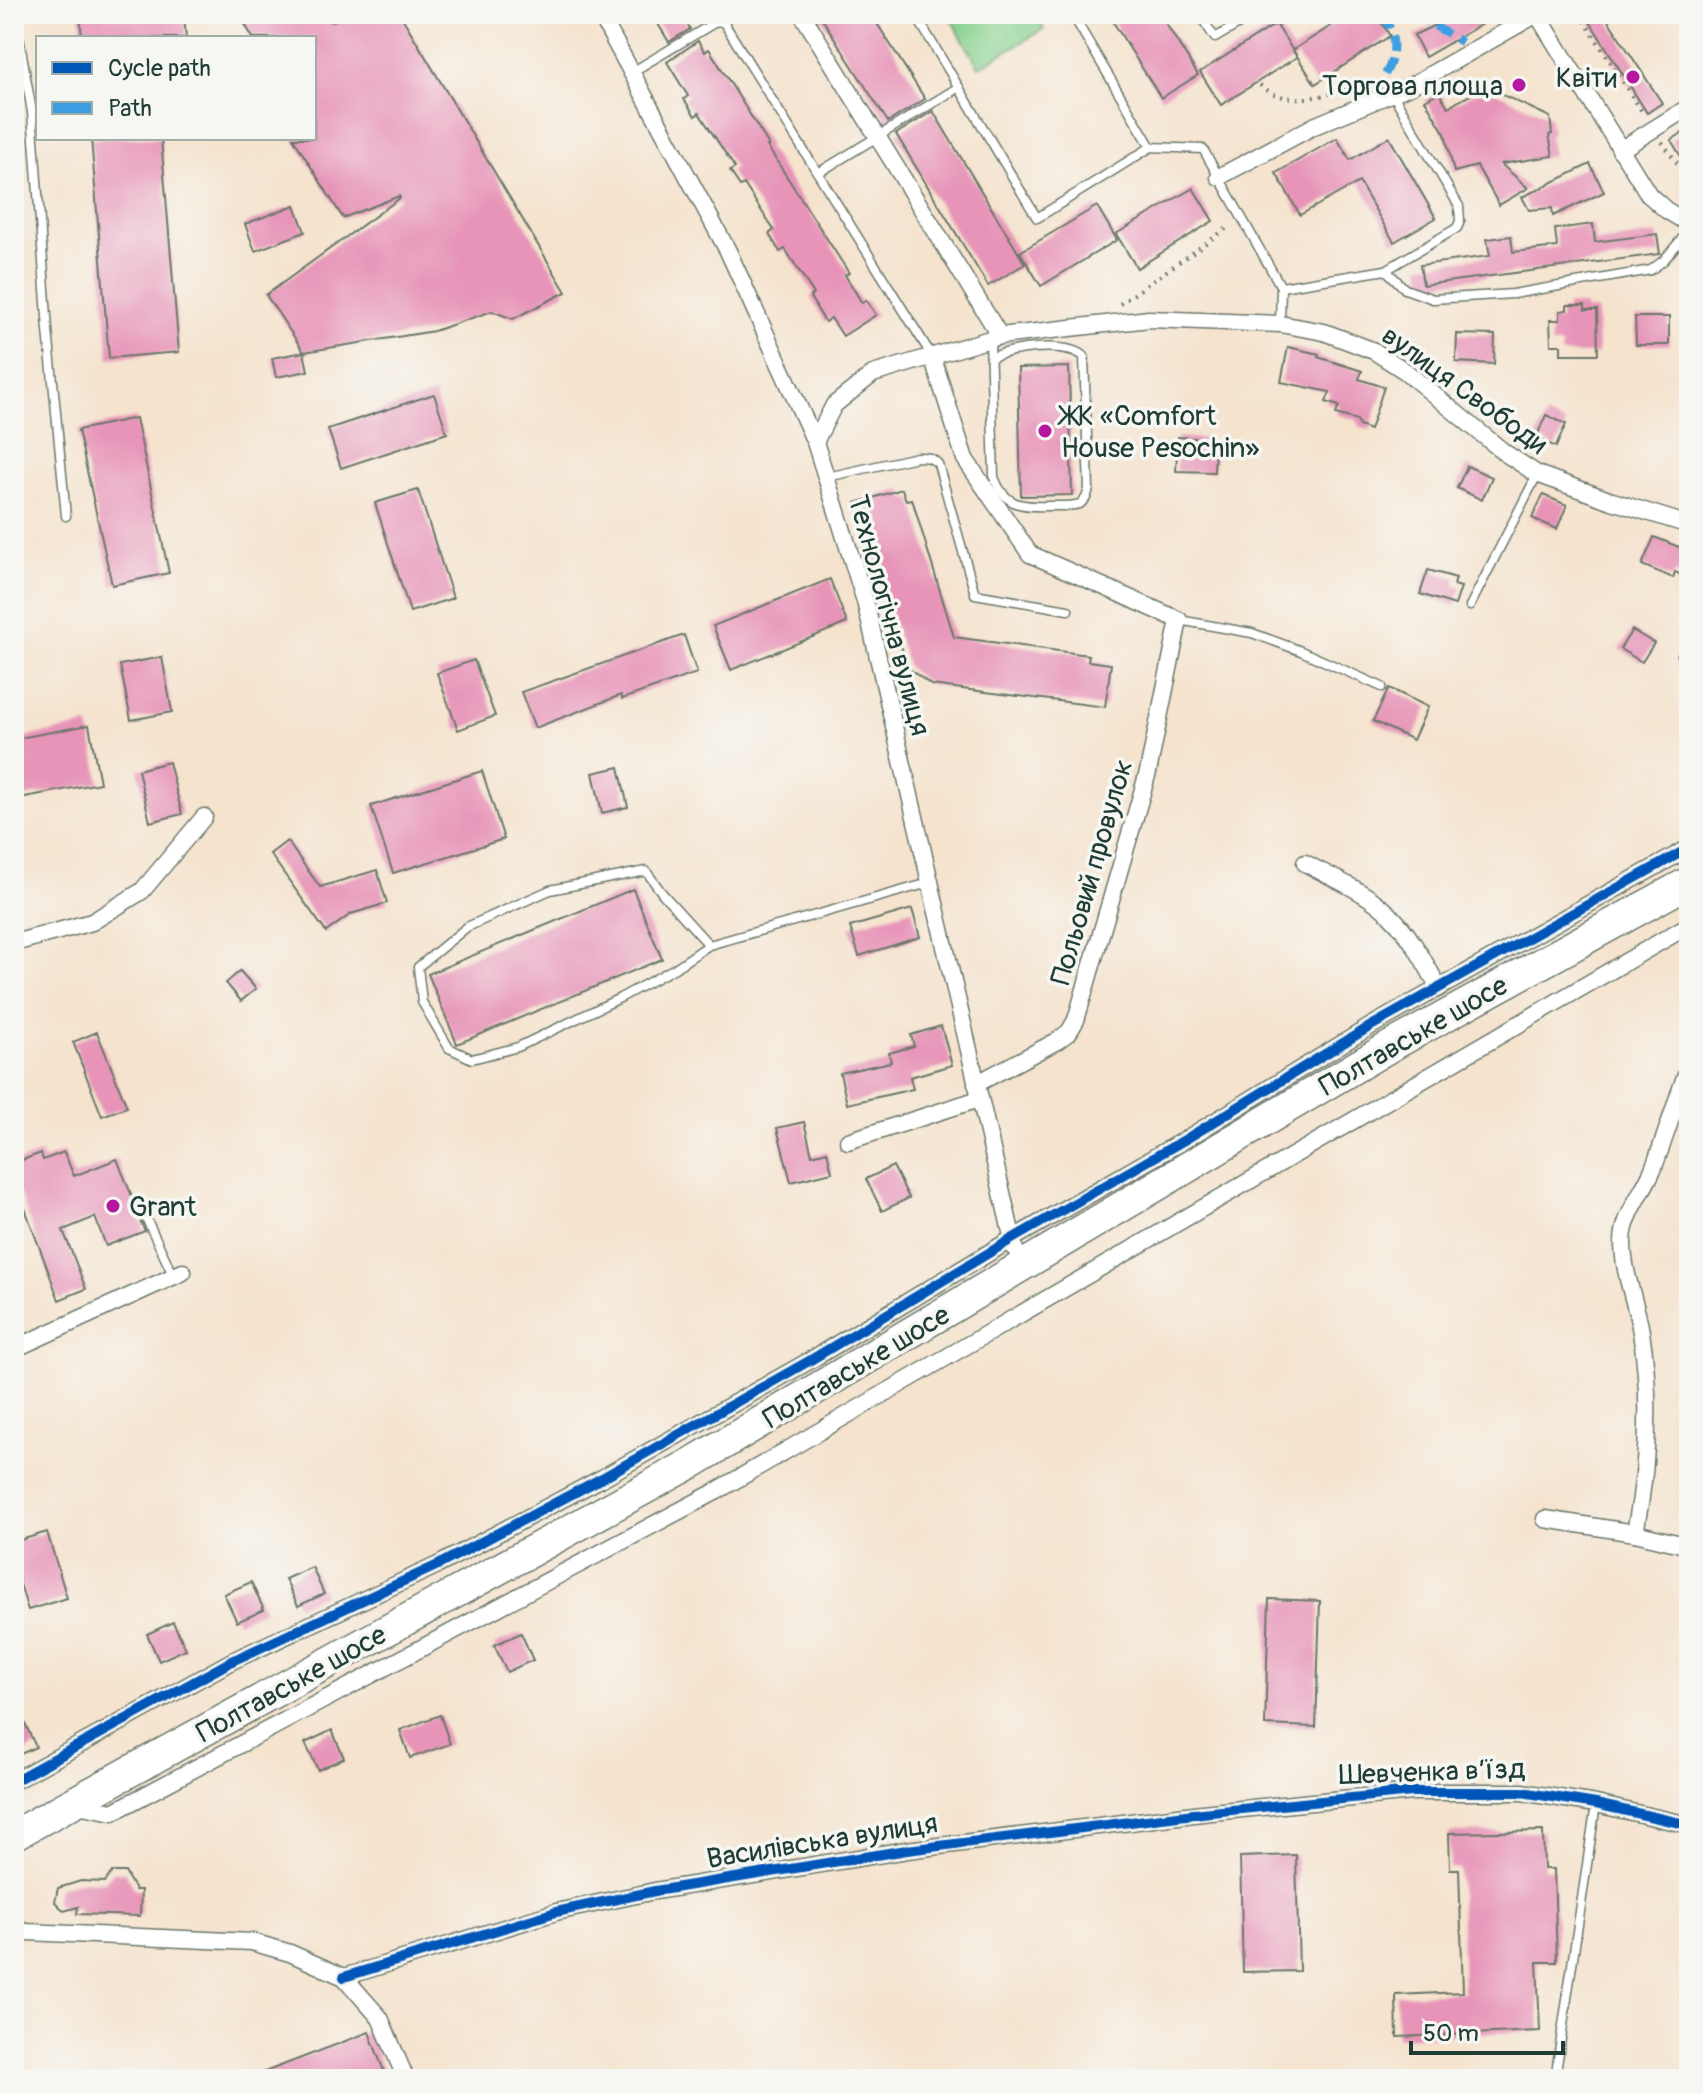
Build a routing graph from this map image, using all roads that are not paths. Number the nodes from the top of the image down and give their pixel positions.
1 (15, 14) edge
2 (600, 14) edge
3 (802, 14) edge
4 (915, 14) edge
5 (1072, 14) edge
6 (1199, 14) edge
7 (1256, 14) edge
8 (1537, 14) edge
9 (630, 73) junction
10 (959, 87) junction
11 (1392, 93) junction
12 (1689, 107) edge
13 (878, 136) junction
14 (1151, 147) junction
15 (1620, 150) junction
16 (818, 173) junction
17 (1219, 177) junction
18 (1689, 227) edge
19 (1386, 270) junction
20 (1281, 287) junction
21 (1280, 324) junction
22 (995, 337) junction
23 (932, 356) junction
24 (991, 358) junction
25 (815, 442) junction
26 (1537, 474) junction
27 (826, 477) junction
28 (66, 516) dead end
29 (1689, 525) edge
30 (1470, 606) dead end
31 (1068, 610) dead end
32 (1179, 620) junction
33 (1689, 640) edge
34 (1682, 655) dead end
35 (1382, 687) dead end
36 (204, 817) dead end
37 (1689, 848) edge
38 (1305, 863) dead end
39 (1689, 882) edge
40 (929, 883) junction
41 (1689, 925) edge
42 (14, 943) edge
43 (709, 945) junction
44 (1439, 988) junction
45 (1685, 1077) dead end
46 (978, 1091) junction
47 (848, 1141) dead end
48 (139, 1203) dead end
49 (1012, 1239) junction
50 (1020, 1269) junction
51 (178, 1274) joint
52 (14, 1349) edge
53 (1545, 1519) dead end
54 (1635, 1533) junction
55 (1689, 1546) edge
56 (14, 1781) edge
57 (1318, 1801) joint
58 (71, 1804) junction
59 (1596, 1804) junction
60 (1689, 1825) edge
61 (14, 1835) edge
62 (14, 1929) edge
63 (344, 1977) junction
64 (406, 2079) edge
65 (1555, 2079) edge

1 - 28 lane
2 - 9 street, Технологічна вулиця
3 - 13 street
4 - 10 lane
5 - 14 lane
6 - 7 lane
8 - 11 street
8 - 15 street
9 - 16 lane
9 - 25 street, Технологічна вулиця
10 - 13 lane
10 - 14 lane
11 - 17 street
11 - 19 lane
12 - 15 street
13 - 16 lane
13 - 22 street
14 - 17 lane
15 - 18 street
16 - 23 lane
17 - 20 lane
18 - 19 lane
19 - 20 lane
20 - 21 lane
21 - 22 street, вулиця Свободи
21 - 26 street, вулиця Свободи
22 - 23 street, вулиця Свободи
22 - 24 lane
23 - 25 street, вулиця Свободи
23 - 32 street
24 - 24 lane
25 - 27 street, Технологічна вулиця
26 - 29 street, вулиця Свободи
26 - 30 lane
27 - 31 lane
27 - 40 street, Технологічна вулиця
32 - 35 lane
32 - 46 street, Польовий провулок
33 - 34 lane
36 - 42 street
37 - 44 street
38 - 44 street
39 - 50 highway, Полтавське шосе
40 - 43 lane
40 - 46 street, Технологічна вулиця
41 - 58 street
43 - 43 lane
44 - 49 street
45 - 54 street
46 - 47 street, Польовий провулок
46 - 49 street, Технологічна вулиця
48 - 51 lane
49 - 50 street, Технологічна вулиця
49 - 56 street
50 - 58 highway, Полтавське шосе
51 - 52 street
53 - 54 street
54 - 55 street
57 - 59 street, Шевченка в’їзд
57 - 63 street, Василівська вулиця
58 - 61 highway, Полтавське шосе
59 - 60 street, Шевченка в’їзд
59 - 65 lane
62 - 63 street
63 - 64 street

